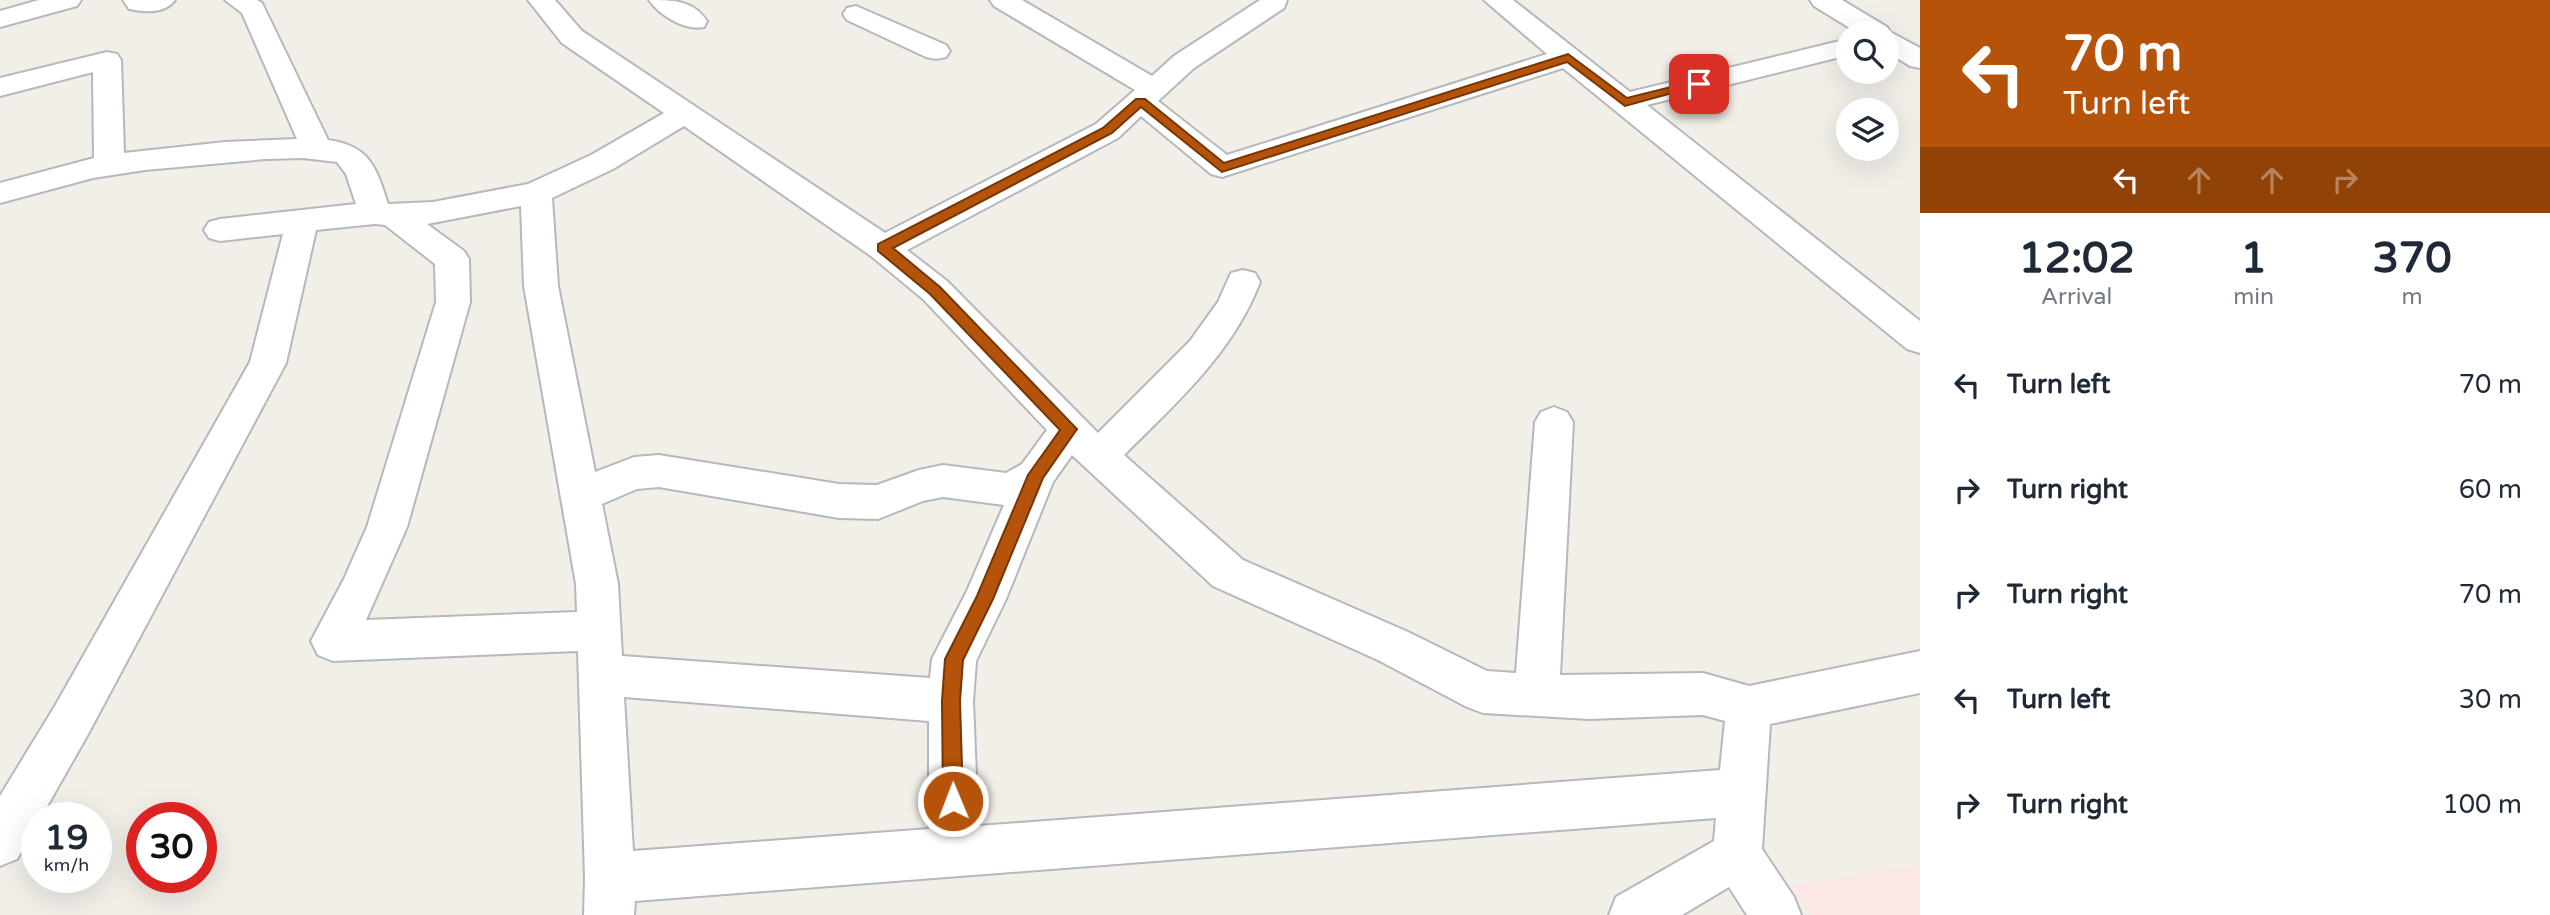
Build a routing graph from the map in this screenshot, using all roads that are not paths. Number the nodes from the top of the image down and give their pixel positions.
1 (68, 0) edge
2 (136, 0) edge
3 (162, 0) edge
4 (238, 0) edge
5 (541, 0) edge
6 (662, 0) edge
7 (877, 0) edge
8 (1497, 0) edge
9 (1823, 0) edge
10 (1275, 2) dead end
11 (1018, 3) edge
12 (0, 19) edge
13 (694, 21) dead end
14 (1857, 21) edge
15 (1899, 47) edge
16 (1836, 50) edge
17 (936, 51) dead end
18 (1568, 57) junction
19 (1920, 60) edge
20 (0, 87) edge
21 (1147, 95) junction
22 (1625, 103) junction
23 (685, 113) junction
24 (317, 149) junction
25 (109, 166) junction
26 (0, 193) edge
27 (536, 193) junction
28 (384, 215) junction
29 (302, 222) junction
30 (219, 230) dead end
31 (883, 248) junction
32 (1243, 282) dead end
33 (1912, 325) edge
34 (1554, 422) dead end
35 (1069, 429) junction
36 (1099, 456) junction
37 (1036, 475) junction
38 (581, 495) junction
39 (600, 631) junction
40 (1920, 672) edge
41 (602, 675) junction
42 (1538, 695) junction
43 (951, 701) junction
44 (1749, 708) junction
45 (1742, 792) junction
46 (0, 842) edge
47 (954, 851) junction
48 (1737, 855) junction
49 (609, 897) edge
50 (1634, 915) edge
51 (1776, 915) edge

1 - 12 street
2 - 3 street
4 - 24 street
5 - 23 street
6 - 13 street
7 - 17 street
8 - 18 street
9 - 14 street
10 - 21 street
11 - 21 street
15 - 19 street
16 - 22 street
18 - 21 street
18 - 22 street
20 - 25 street
21 - 31 street
22 - 33 street
23 - 27 street
23 - 31 street
24 - 25 street
24 - 28 street
25 - 26 street
27 - 28 street
27 - 38 street
28 - 29 street
28 - 39 street
29 - 30 street
29 - 46 street
31 - 35 street
32 - 36 street
34 - 42 street
35 - 36 street
35 - 37 street
36 - 42 street
37 - 38 street
37 - 43 street
38 - 39 street
39 - 41 street
40 - 44 street
41 - 43 street
41 - 49 street
42 - 44 street
43 - 47 street
44 - 45 street
45 - 47 street
45 - 48 street
47 - 49 street
48 - 50 street
48 - 51 street

